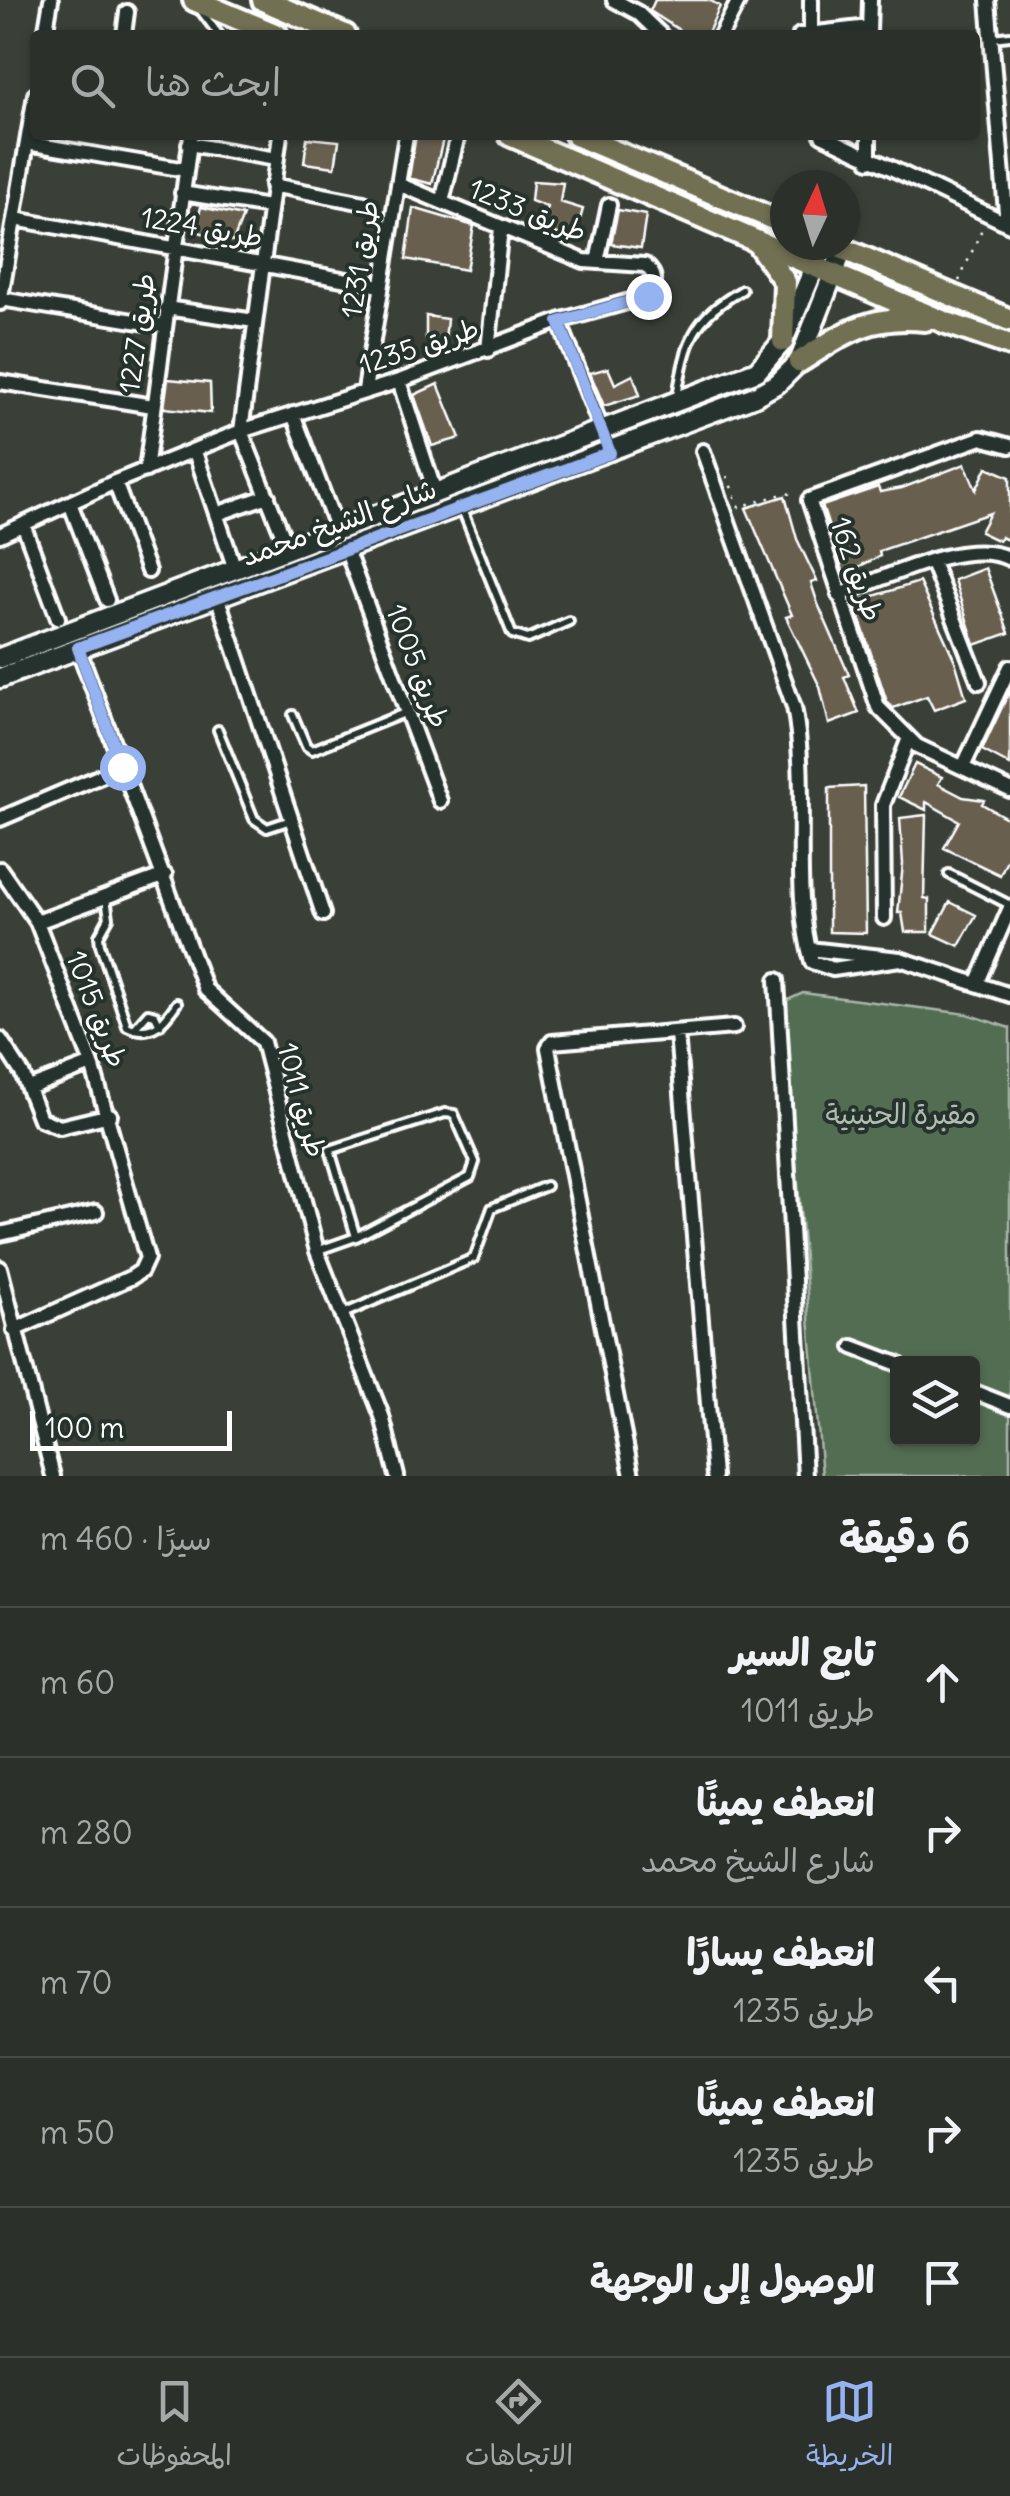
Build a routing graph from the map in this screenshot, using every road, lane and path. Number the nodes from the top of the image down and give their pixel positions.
1 (50, 0) edge
2 (191, 0) edge
3 (263, 0) edge
4 (614, 0) edge
5 (739, 0) edge
6 (811, 0) edge
7 (870, 0) edge
8 (988, 0) edge
9 (641, 6) edge
10 (127, 12) dead end
11 (46, 30) edge
12 (125, 30) edge
13 (215, 30) edge
14 (265, 30) edge
15 (333, 30) edge
16 (658, 30) edge
17 (724, 30) edge
18 (806, 30) edge
19 (869, 30) edge
20 (1010, 36) edge
21 (991, 38) junction
22 (30, 121) edge
23 (190, 140) edge
24 (279, 140) edge
25 (405, 140) edge
26 (457, 140) edge
27 (522, 140) edge
28 (588, 140) edge
29 (831, 140) edge
30 (869, 140) edge
31 (26, 143) junction
32 (276, 158) junction
33 (869, 161) junction
34 (186, 170) junction
35 (398, 184) junction
36 (272, 185) junction
37 (182, 193) junction
38 (442, 202) junction
39 (364, 203) dead end
40 (609, 206) dead end
41 (269, 207) junction
42 (770, 218) edge
43 (14, 219) junction
44 (1009, 224) edge
45 (501, 228) junction
46 (754, 239) junction
47 (978, 239) dead end
48 (174, 246) junction
49 (860, 257) edge
50 (828, 260) edge
51 (596, 262) junction
52 (263, 263) junction
53 (824, 271) junction
54 (960, 280) dead end
55 (380, 286) junction
56 (655, 286) joint
57 (742, 290) dead end
58 (0, 301) edge
59 (166, 308) junction
60 (1010, 320) edge
61 (255, 321) junction
62 (559, 322) junction
63 (944, 322) junction
64 (164, 326) junction
65 (784, 342) junction
66 (1010, 345) edge
67 (488, 350) junction
68 (799, 362) junction
69 (399, 381) junction
70 (0, 382) edge
71 (364, 390) junction
72 (676, 402) junction
73 (152, 406) junction
74 (293, 414) junction
75 (241, 431) junction
76 (601, 432) junction
77 (1010, 446) edge
78 (703, 451) dead end
79 (195, 452) junction
80 (610, 453) junction
81 (146, 470) junction
82 (727, 476) dead end
83 (115, 482) junction
84 (268, 496) junction
85 (436, 496) junction
86 (809, 500) junction
87 (70, 503) junction
88 (461, 506) junction
89 (217, 514) junction
90 (23, 524) junction
91 (0, 536) edge
92 (342, 541) junction
93 (289, 551) junction
94 (1010, 559) edge
95 (932, 562) junction
96 (235, 570) junction
97 (148, 572) dead end
98 (839, 595) junction
99 (217, 596) junction
100 (107, 600) dead end
101 (58, 618) dead end
102 (569, 621) dead end
103 (78, 648) junction
104 (0, 658) edge
105 (1009, 672) edge
106 (0, 678) edge
107 (979, 682) dead end
108 (410, 710) junction
109 (292, 715) dead end
110 (218, 730) dead end
111 (910, 738) junction
112 (122, 767) junction
113 (962, 768) junction
114 (1010, 790) edge
115 (440, 801) dead end
116 (0, 819) edge
117 (292, 820) junction
118 (949, 874) dead end
119 (166, 875) junction
120 (1, 878) edge
121 (105, 897) junction
122 (1010, 906) edge
123 (324, 914) dead end
124 (884, 918) dead end
125 (37, 922) junction
126 (777, 980) dead end
127 (977, 984) junction
128 (1010, 995) edge
129 (177, 1003) dead end
130 (160, 1025) junction
131 (734, 1027) dead end
132 (134, 1029) junction
133 (677, 1034) junction
134 (0, 1039) edge
135 (92, 1064) junction
136 (29, 1088) junction
137 (110, 1115) junction
138 (546, 1186) dead end
139 (96, 1212) dead end
140 (0, 1234) edge
141 (356, 1236) junction
142 (317, 1251) junction
143 (0, 1268) edge
144 (342, 1314) junction
145 (14, 1330) junction
146 (853, 1348) dead end
147 (890, 1361) edge
148 (980, 1394) edge
149 (1010, 1406) edge
150 (53, 1476) edge
151 (397, 1476) edge
152 (632, 1476) edge
153 (714, 1476) edge
154 (805, 1476) edge

1 - 11 street
2 - 13 lane
2 - 14 main road
3 - 15 main road
4 - 9 street
5 - 17 street
6 - 18 street
7 - 19 street
8 - 21 street
9 - 16 street
10 - 12 street
20 - 21 lane
21 - 44 street
22 - 31 street
23 - 32 street, طريق 1227
23 - 34 street, طريق 1227
24 - 32 street
25 - 35 street, طريق 1231
26 - 38 street, طريق 1233
27 - 46 main road
28 - 42 main road
29 - 33 street
30 - 33 street
31 - 34 street
31 - 43 street
32 - 36 street
33 - 44 street
34 - 37 street, طريق 1227
35 - 38 street, طريق 1233
35 - 55 street, طريق 1231
36 - 39 street
36 - 41 street
37 - 41 street
37 - 48 street, طريق 1227
38 - 45 street, طريق 1233
40 - 51 street, طريق 1233
41 - 52 street
43 - 48 street, طريق 1224
43 - 58 street
45 - 51 street, طريق 1233
45 - 67 street
46 - 53 main road
46 - 65 main road
47 - 54 path
48 - 52 street, طريق 1224
48 - 59 street, طريق 1227
49 - 60 main road
50 - 53 street, شارع الشيخ محمد
51 - 56 street, طريق 1233
52 - 55 street, طريق 1224
52 - 61 street
53 - 63 main road
53 - 65 street, شارع الشيخ محمد
53 - 68 street, شارع الشيخ محمد
55 - 71 street, طريق 1231
56 - 62 street, طريق 1235
57 - 72 lane
58 - 64 street
59 - 61 street
59 - 64 street, طريق 1227
61 - 75 street
62 - 67 street, طريق 1235
62 - 76 street
63 - 66 main road
63 - 68 main road
64 - 73 street, طريق 1227
65 - 72 street, شارع الشيخ محمد
67 - 69 street, طريق 1235
68 - 80 street, شارع الشيخ محمد
69 - 71 street, طريق 1235
69 - 85 street
70 - 73 street
71 - 74 street, طريق 1235
72 - 76 street, شارع الشيخ محمد
73 - 81 street, طريق 1227
74 - 75 street, طريق 1235
74 - 92 street
75 - 79 street, طريق 1235
75 - 84 street
76 - 80 street
76 - 85 street, شارع الشيخ محمد
77 - 86 street, طريق 162
78 - 127 street
79 - 81 street, طريق 1235
79 - 89 street
80 - 88 street, شارع الشيخ محمد
81 - 83 street, طريق 1235
82 - 86 path
83 - 87 street, طريق 1235
83 - 97 street
84 - 89 street
84 - 93 street
85 - 92 street, شارع الشيخ محمد
86 - 98 street, طريق 162
87 - 90 street, طريق 1235
87 - 100 street
88 - 92 street, شارع الشيخ محمد
88 - 102 lane
89 - 96 street
90 - 91 street, طريق 1235
90 - 101 street
92 - 93 street, شارع الشيخ محمد
92 - 99 street, شارع الشيخ محمد
92 - 108 street, طريق 1005
93 - 96 street, شارع الشيخ محمد
94 - 95 street
95 - 98 street
95 - 107 street
96 - 104 street, شارع الشيخ محمد
98 - 111 street, طريق 162
99 - 103 street, شارع الشيخ محمد
99 - 117 street
103 - 106 street, شارع الشيخ محمد
103 - 112 street, طريق 1011
105 - 113 street
108 - 109 lane
108 - 115 street, طريق 1005
110 - 117 lane
111 - 113 street, طريق 162
111 - 124 street
112 - 116 street
112 - 119 street, طريق 1011
113 - 114 street, طريق 162
117 - 123 street
118 - 122 lane
119 - 121 street, طريق 1015
119 - 142 street, طريق 1011
120 - 125 street, طريق 1015
121 - 125 street, طريق 1015
121 - 132 lane
122 - 127 street
125 - 135 street, طريق 1015
126 - 154 street
127 - 128 street
129 - 130 lane
130 - 132 lane
130 - 132 lane
131 - 133 street
133 - 152 street
133 - 153 street
134 - 136 street
135 - 136 street
135 - 137 street, طريق 1015
136 - 137 street
137 - 145 street, طريق 1015
138 - 144 lane
139 - 140 street
141 - 141 lane
141 - 142 lane
142 - 144 street, طريق 1011
143 - 145 street
144 - 151 street, طريق 1011
145 - 150 street
146 - 147 street
148 - 149 street

